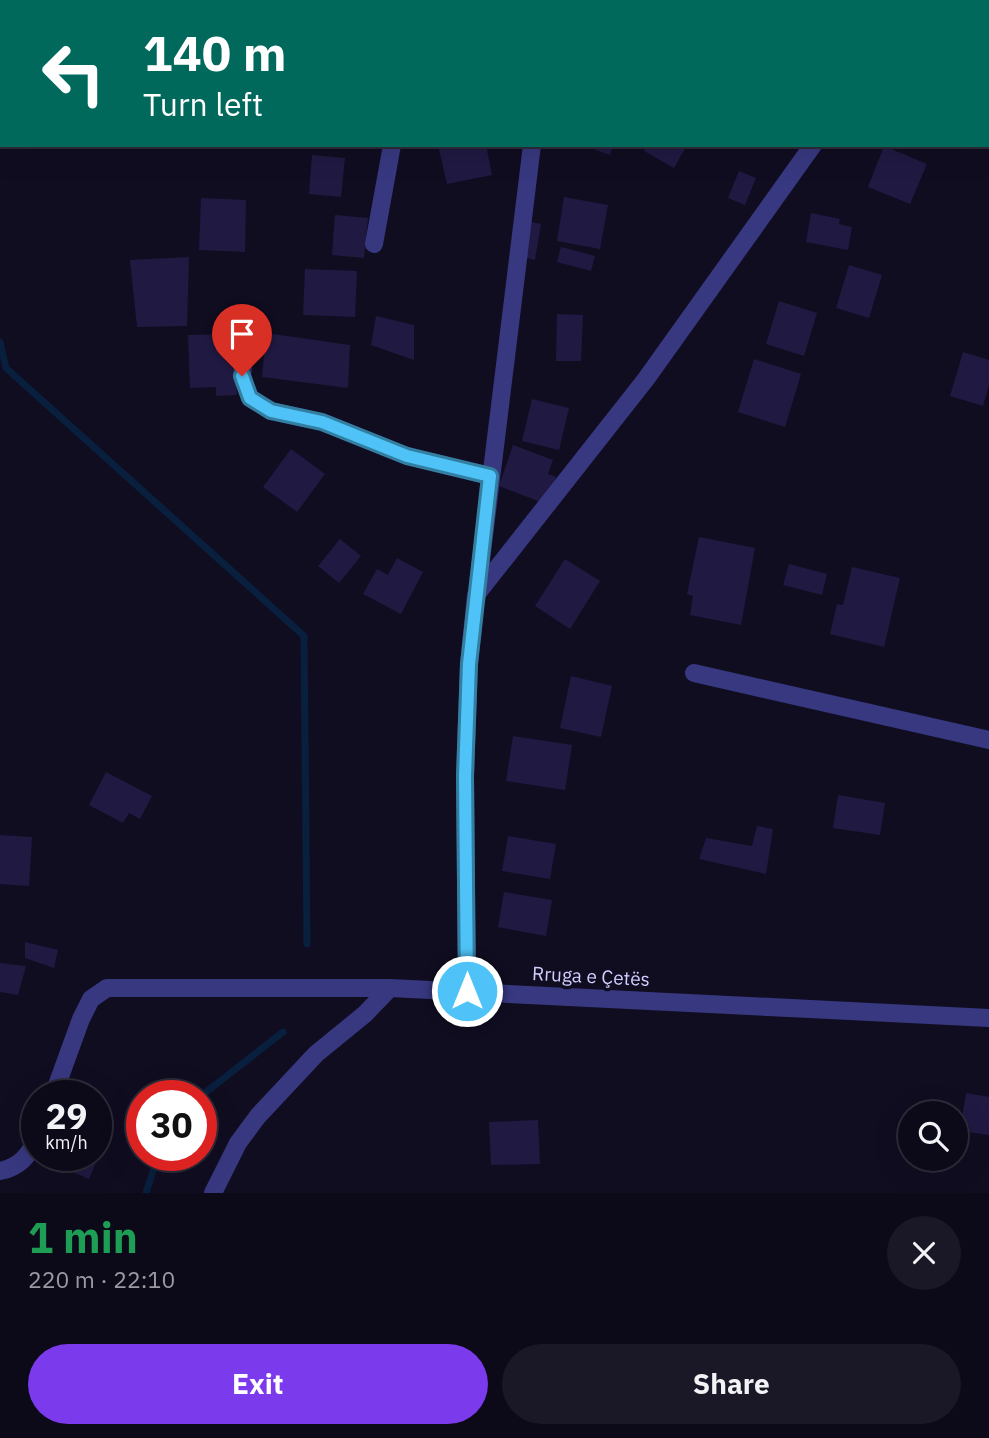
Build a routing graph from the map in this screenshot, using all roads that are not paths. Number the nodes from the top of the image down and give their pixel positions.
1 (392, 147) edge
2 (532, 147) edge
3 (812, 147) edge
4 (374, 244) dead end
5 (247, 325) dead end
6 (490, 476) junction
7 (476, 595) junction
8 (694, 673) dead end
9 (989, 740) edge
10 (390, 988) junction
11 (467, 991) junction
12 (989, 1018) edge
13 (59, 1080) edge
14 (21, 1161) edge
15 (0, 1171) edge
16 (213, 1193) edge

1 - 4 street
2 - 6 street
3 - 7 street
5 - 6 street
6 - 7 street
7 - 11 street
8 - 9 street
10 - 11 street, Rruga e Çetës
10 - 13 street, Rruga e Çetës
10 - 16 street
11 - 12 street, Rruga e Çetës
14 - 15 street

